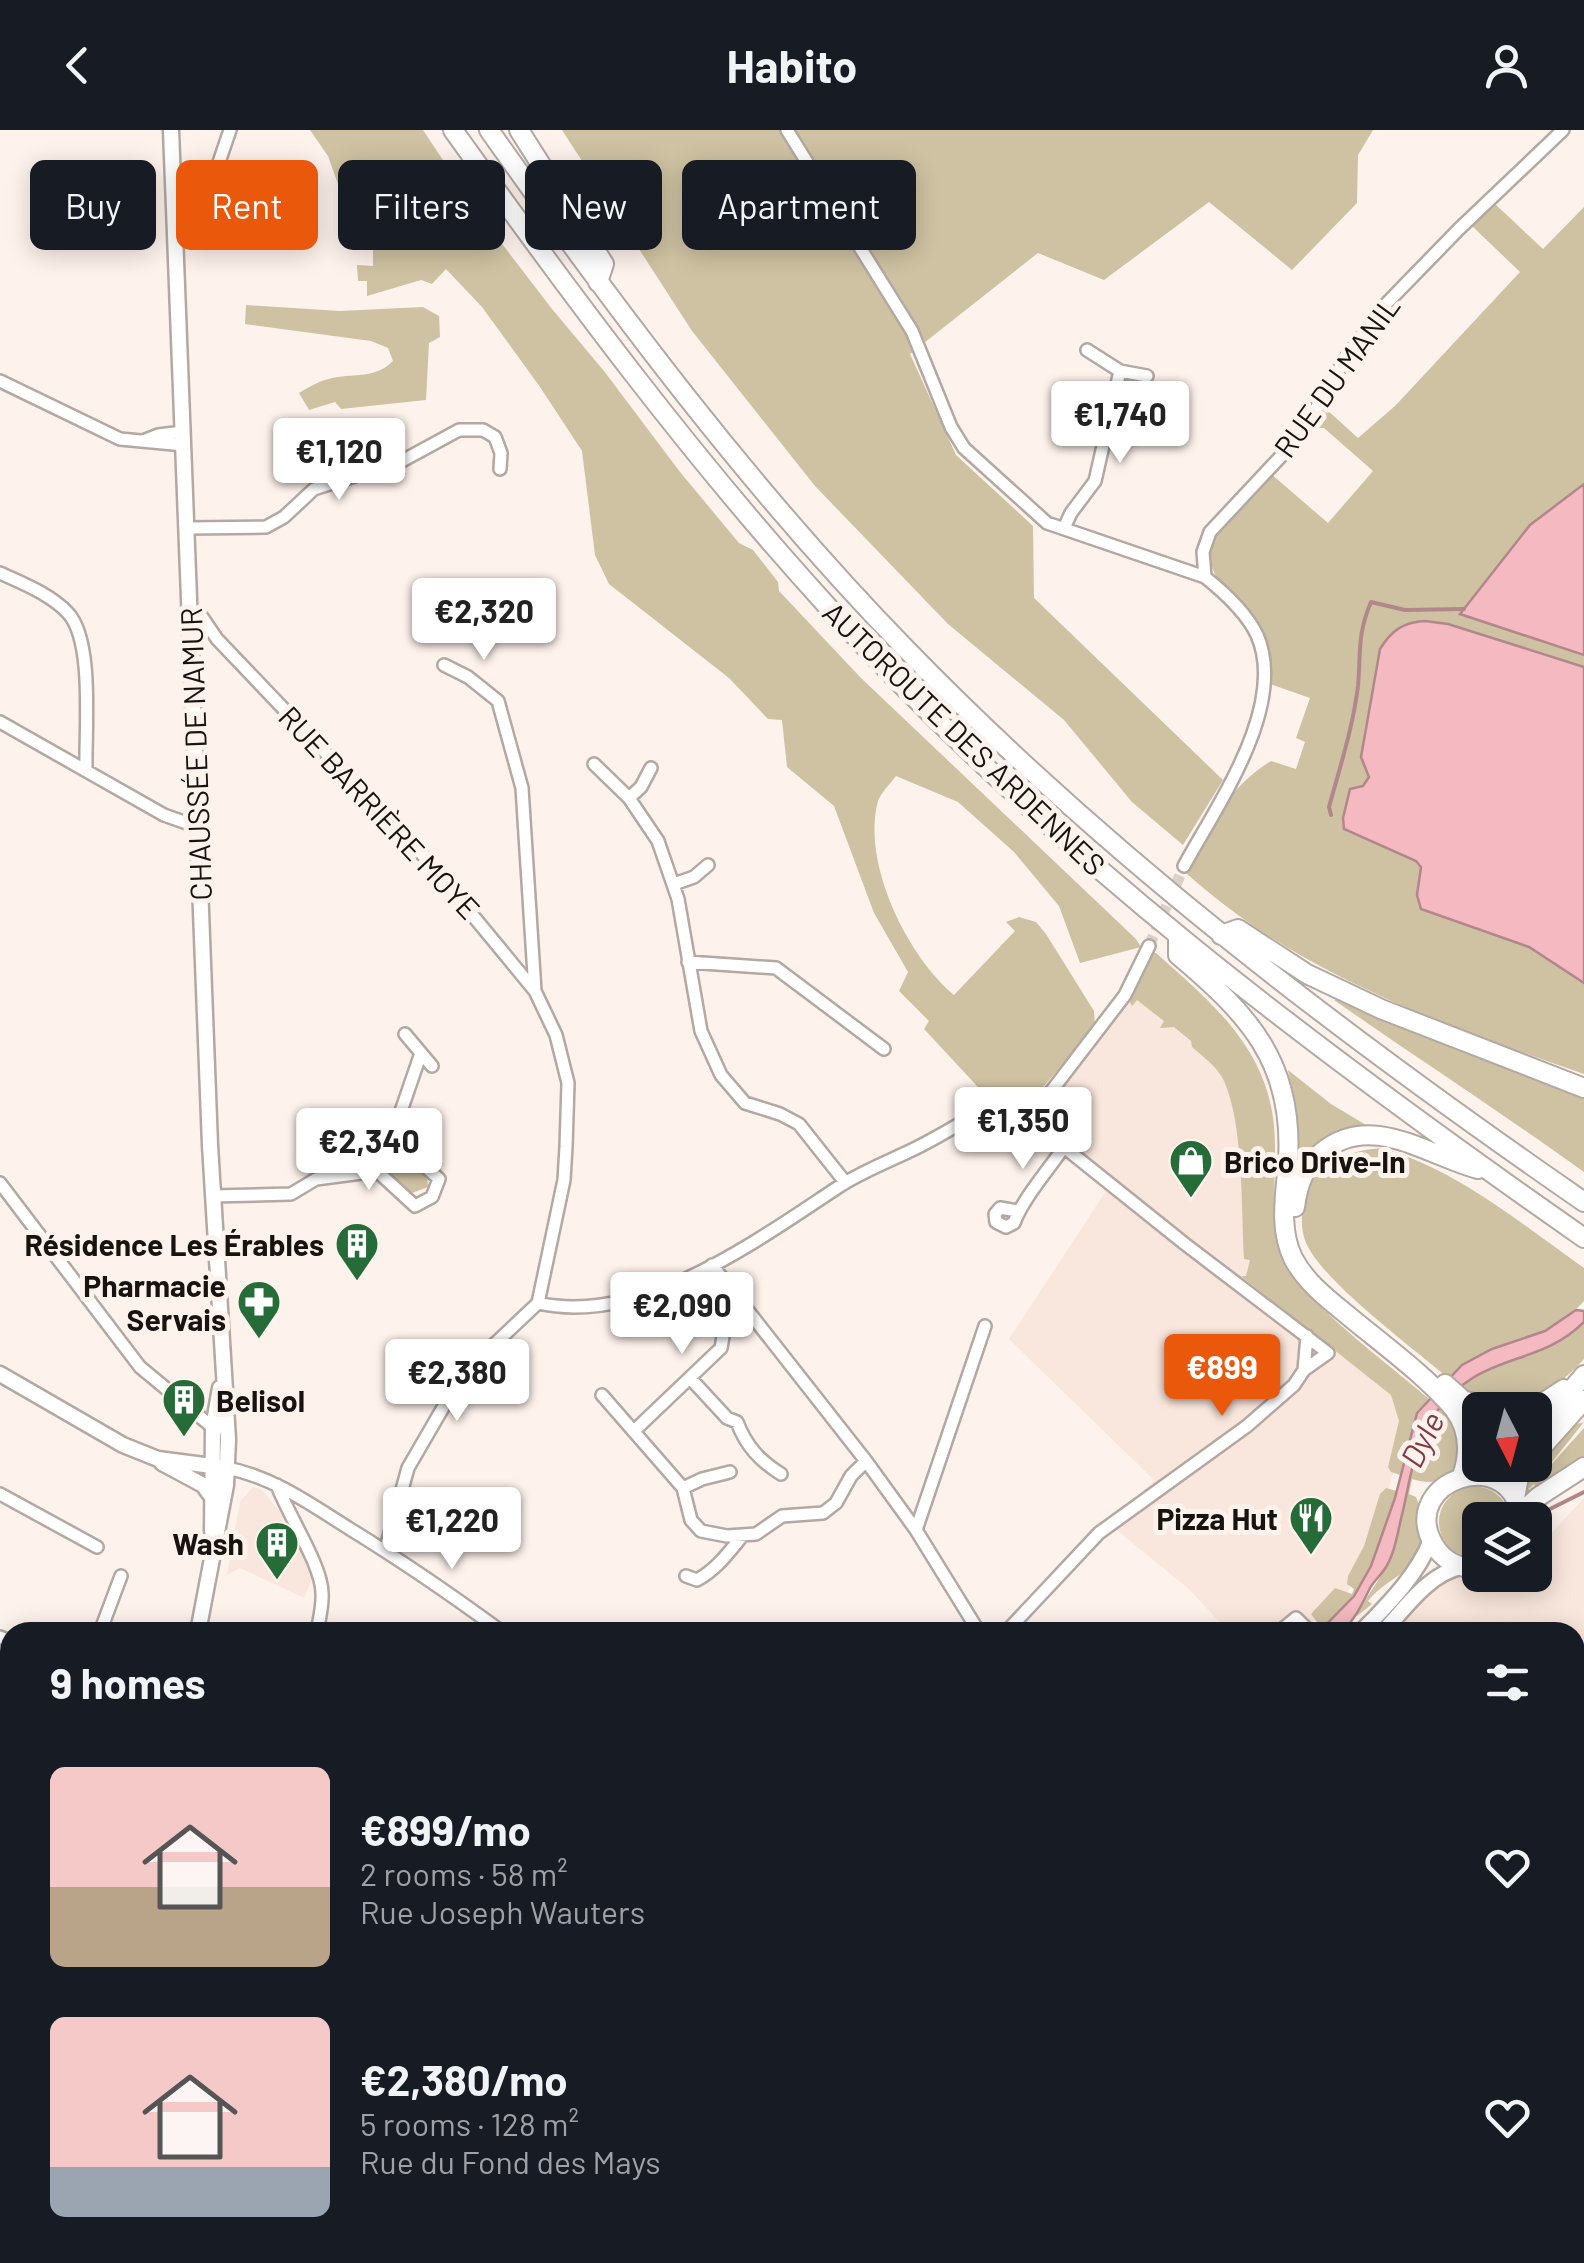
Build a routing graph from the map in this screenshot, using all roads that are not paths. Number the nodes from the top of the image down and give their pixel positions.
1 (171, 130) edge
2 (230, 130) edge
3 (452, 130) edge
4 (489, 130) edge
5 (518, 130) edge
6 (788, 130) edge
7 (1563, 130) edge
8 (175, 241) junction
9 (598, 282) junction
10 (1087, 350) dead end
11 (1120, 372) junction
12 (1146, 376) dead end
13 (0, 381) edge
14 (184, 438) junction
15 (500, 469) dead end
16 (187, 528) junction
17 (1064, 528) junction
18 (0, 573) edge
19 (1206, 577) junction
20 (190, 614) junction
21 (190, 636) junction
22 (217, 639) junction
23 (444, 665) dead end
24 (0, 722) edge
25 (594, 764) dead end
26 (651, 768) dead end
27 (86, 769) junction
28 (629, 798) junction
29 (198, 826) junction
30 (708, 865) dead end
31 (1184, 866) tunnel mouth
32 (674, 884) junction
33 (1221, 935) junction
34 (1178, 936) junction
35 (1149, 946) tunnel mouth
36 (688, 962) junction
37 (536, 992) junction
38 (405, 1034) dead end
39 (884, 1049) dead end
40 (421, 1053) junction
41 (432, 1066) dead end
42 (1584, 1088) edge
43 (1030, 1119) junction
44 (390, 1136) junction
45 (1064, 1147) junction
46 (377, 1171) junction
47 (1490, 1172) junction
48 (844, 1182) junction
49 (0, 1184) edge
50 (212, 1196) junction
51 (1584, 1202) edge
52 (1018, 1210) dead end
53 (1584, 1238) edge
54 (712, 1265) junction
55 (538, 1303) junction
56 (743, 1306) junction
57 (985, 1326) dead end
58 (1307, 1336) junction
59 (1304, 1370) junction
60 (0, 1374) edge
61 (222, 1378) junction
62 (690, 1378) junction
63 (1429, 1378) junction
64 (1582, 1386) edge
65 (602, 1395) dead end
66 (1552, 1399) edge
67 (1458, 1404) junction
68 (1462, 1405) edge
69 (1552, 1415) edge
70 (1462, 1420) edge
71 (213, 1428) junction
72 (1552, 1429) edge
73 (635, 1430) junction
74 (228, 1439) junction
75 (158, 1459) junction
76 (866, 1461) junction
77 (219, 1467) junction
78 (1584, 1467) edge
79 (730, 1472) dead end
80 (782, 1474) dead end
81 (1462, 1476) edge
82 (1498, 1482) edge
83 (278, 1485) junction
84 (684, 1488) junction
85 (0, 1494) edge
86 (210, 1496) junction
87 (1515, 1502) edge
88 (1531, 1502) edge
89 (916, 1530) junction
90 (743, 1535) junction
91 (1431, 1540) junction
92 (97, 1547) dead end
93 (385, 1551) junction
94 (213, 1562) junction
95 (1460, 1567) joint
96 (121, 1576) dead end
97 (686, 1576) dead end
98 (104, 1622) edge
99 (200, 1622) edge
100 (318, 1622) edge
101 (488, 1622) edge
102 (973, 1622) edge
103 (1015, 1622) edge
104 (1370, 1622) edge
105 (1393, 1622) edge

1 - 8 main road, CHAUSSÉE DE NAMUR
2 - 8 street
3 - 34 highway, AUTOROUTE DES ARDENNES
4 - 9 highway, AUTOROUTE DES ARDENNES
5 - 9 highway
6 - 17 street
7 - 19 street, RUE DU MANIL
8 - 14 main road, CHAUSSÉE DE NAMUR
9 - 33 highway, AUTOROUTE DES ARDENNES
10 - 11 street
11 - 12 street
11 - 17 street
13 - 14 street
14 - 16 main road, CHAUSSÉE DE NAMUR
15 - 16 street
16 - 20 main road, CHAUSSÉE DE NAMUR
17 - 19 street
18 - 27 street
19 - 31 street
20 - 21 main road, CHAUSSÉE DE NAMUR
20 - 22 street, RUE BARRIÈRE MOYE
21 - 22 street
21 - 29 main road, CHAUSSÉE DE NAMUR
22 - 37 street, RUE BARRIÈRE MOYE
23 - 37 street
24 - 27 street
25 - 28 street
26 - 28 street
27 - 29 street
28 - 32 street
29 - 50 main road, CHAUSSÉE DE NAMUR
30 - 32 street
32 - 36 street
33 - 42 highway
33 - 51 highway, AUTOROUTE DES ARDENNES
34 - 47 highway, AUTOROUTE DES ARDENNES
34 - 63 highway
35 - 43 street
36 - 39 street
36 - 48 street
37 - 55 street
38 - 40 street
40 - 41 street
40 - 44 street
43 - 45 street
43 - 48 street
44 - 46 street
44 - 46 street
45 - 52 street
45 - 58 street
46 - 50 street
47 - 53 highway, AUTOROUTE DES ARDENNES
47 - 63 highway
48 - 54 street
49 - 71 street
50 - 61 main road, CHAUSSÉE DE NAMUR
54 - 55 street
54 - 56 street
55 - 93 street
56 - 62 street
56 - 76 street
57 - 89 street
58 - 59 street
58 - 59 street
59 - 103 street
60 - 75 main road
61 - 71 main road, CHAUSSÉE DE NAMUR
61 - 74 main road, CHAUSSÉE DE NAMUR
62 - 73 street
62 - 80 street
63 - 67 highway
64 - 66 highway
64 - 69 highway
64 - 72 highway
65 - 73 street
67 - 68 highway
67 - 70 highway
71 - 74 street
71 - 77 main road, CHAUSSÉE DE NAMUR
73 - 84 street
74 - 77 main road, CHAUSSÉE DE NAMUR
75 - 77 main road
75 - 86 main road
76 - 89 street
76 - 90 street
77 - 83 street
77 - 86 main road
77 - 94 main road
78 - 88 highway
79 - 84 street
81 - 91 highway
82 - 87 highway
83 - 93 street
83 - 100 street
84 - 90 street
85 - 92 street
86 - 94 main road
89 - 102 street
90 - 97 street
91 - 95 highway
91 - 104 main road
93 - 101 street
94 - 99 main road
95 - 105 main road
96 - 98 street

